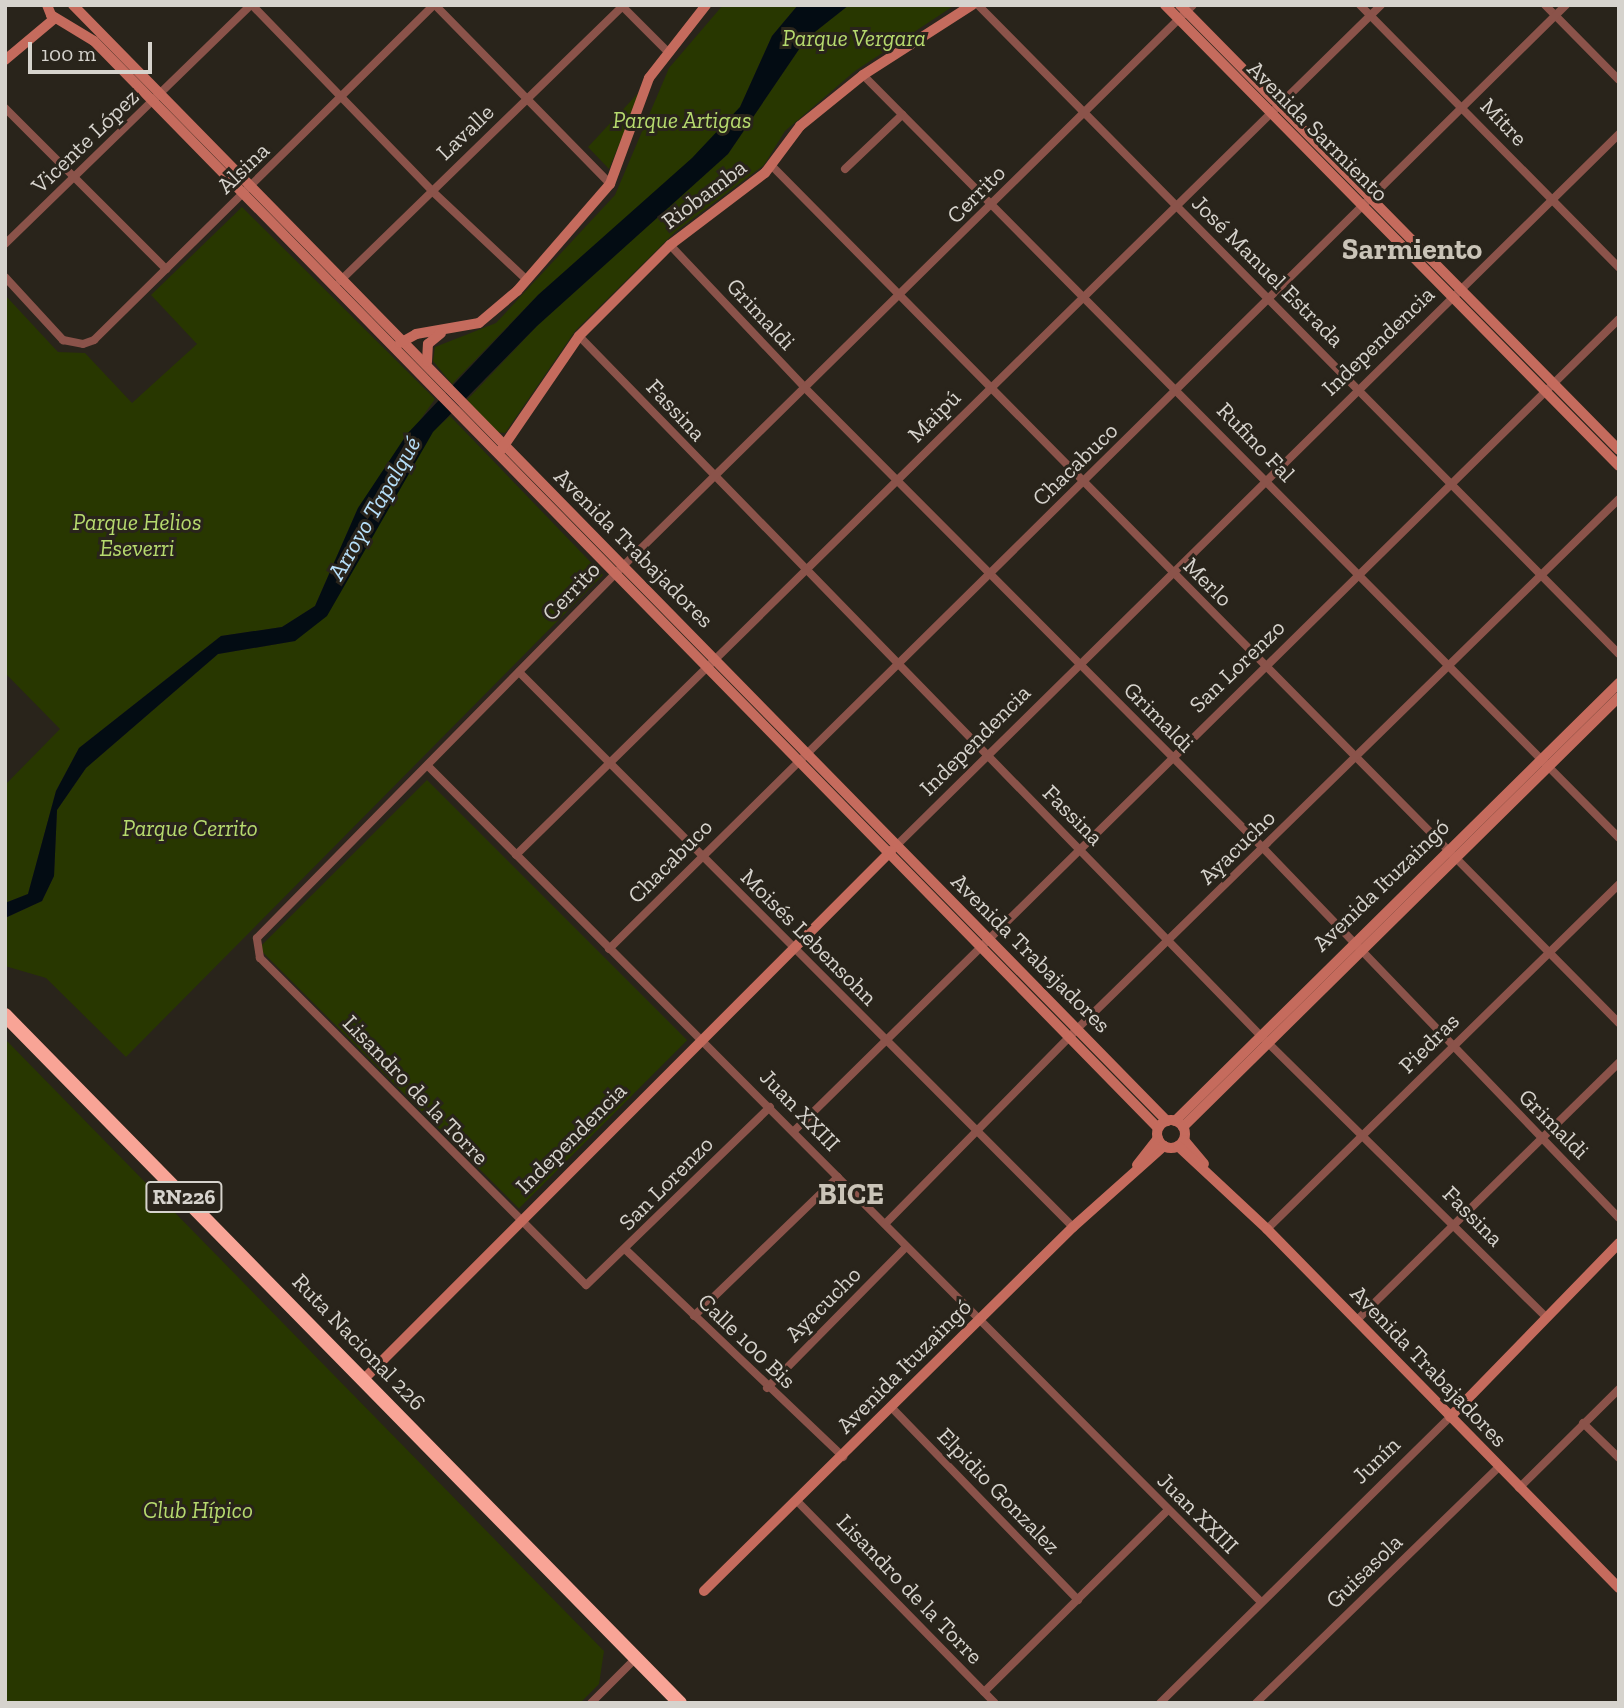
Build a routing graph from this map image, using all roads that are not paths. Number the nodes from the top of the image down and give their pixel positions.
1 (73, 5) edge
2 (251, 5) edge
3 (435, 5) edge
4 (706, 5) edge
5 (972, 5) edge
6 (978, 5) edge
7 (1165, 5) edge
8 (1360, 5) edge
9 (1381, 5) edge
10 (1545, 5) edge
11 (1566, 5) edge
12 (47, 6) edge
13 (623, 6) edge
14 (1184, 10) edge
15 (1370, 16) junction
16 (1556, 16) junction
17 (57, 18) junction
18 (27, 38) junction
19 (667, 51) junction
20 (5, 60) edge
21 (863, 75) junction
22 (1619, 80) edge
23 (528, 98) junction
24 (156, 99) junction
25 (342, 99) junction
26 (1279, 104) junction
27 (1463, 107) junction
28 (5, 108) edge
29 (1084, 113) junction
30 (1269, 114) junction
31 (902, 115) junction
32 (1619, 134) edge
33 (772, 166) junction
34 (845, 169) dead end
35 (75, 177) junction
36 (610, 184) junction
37 (431, 190) junction
38 (246, 191) junction
39 (1372, 198) junction
40 (1552, 200) junction
41 (1175, 205) junction
42 (1363, 206) junction
43 (990, 207) junction
44 (5, 244) edge
45 (670, 245) junction
46 (1619, 268) edge
47 (166, 269) junction
48 (5, 277) edge
49 (343, 278) junction
50 (527, 280) junction
51 (334, 287) junction
52 (1457, 293) junction
53 (899, 298) junction
54 (1082, 298) junction
55 (1269, 299) junction
56 (1619, 319) edge
57 (446, 331) junction
58 (579, 336) junction
59 (404, 340) junction
60 (393, 348) junction
61 (430, 367) junction
62 (1548, 386) junction
63 (806, 389) junction
64 (989, 389) junction
65 (1178, 390) junction
66 (1358, 390) junction
67 (481, 431) junction
68 (501, 450) junction
69 (1619, 450) edge
70 (1619, 466) edge
71 (715, 479) junction
72 (897, 481) junction
73 (1266, 482) junction
74 (1082, 483) junction
75 (1449, 483) junction
76 (1619, 499) edge
77 (623, 566) junction
78 (806, 572) junction
79 (991, 573) junction
80 (1173, 573) junction
81 (1360, 573) junction
82 (614, 575) junction
83 (1541, 577) junction
84 (1619, 654) edge
85 (897, 663) junction
86 (1080, 664) junction
87 (711, 665) junction
88 (1449, 666) junction
89 (1265, 667) junction
90 (519, 672) junction
91 (1619, 683) edge
92 (1619, 697) edge
93 (802, 757) junction
94 (988, 757) junction
95 (1171, 757) junction
96 (1355, 758) junction
97 (1544, 763) junction
98 (610, 764) junction
99 (428, 766) junction
100 (1619, 838) edge
101 (1264, 849) junction
102 (892, 850) junction
103 (1079, 850) junction
104 (516, 855) junction
105 (1451, 855) junction
106 (702, 857) junction
107 (1619, 884) edge
108 (1170, 939) junction
109 (983, 943) junction
110 (1352, 943) junction
111 (256, 945) joint
112 (609, 949) junction
113 (793, 949) junction
114 (1361, 952) junction
115 (1549, 952) junction
116 (5, 1015) edge
117 (1619, 1023) edge
118 (1073, 1033) junction
119 (702, 1038) junction
120 (1263, 1038) junction
121 (886, 1040) junction
122 (1451, 1048) junction
123 (1619, 1063) edge
124 (770, 1107) junction
125 (977, 1129) junction
126 (795, 1130) junction
127 (1168, 1130) junction
128 (1363, 1135) junction
129 (1540, 1139) junction
130 (1181, 1143) junction
131 (838, 1177) junction
132 (1619, 1218) edge
133 (518, 1221) junction
134 (885, 1224) junction
135 (1454, 1224) junction
136 (1073, 1227) junction
137 (1267, 1229) junction
138 (1619, 1243) edge
139 (906, 1247) junction
140 (626, 1250) junction
141 (586, 1285) joint
142 (694, 1316) junction
143 (1545, 1316) junction
144 (978, 1321) junction
145 (1356, 1321) junction
146 (364, 1379) junction
147 (767, 1388) junction
148 (1619, 1389) edge
149 (893, 1409) junction
150 (1450, 1418) junction
151 (1583, 1423) junction
152 (844, 1457) junction
153 (1619, 1458) edge
154 (1498, 1468) junction
155 (1519, 1488) junction
156 (798, 1502) junction
157 (1167, 1511) junction
158 (1619, 1588) edge
159 (704, 1591) dead end
160 (1078, 1600) junction
161 (1261, 1602) junction
162 (636, 1658) junction
163 (984, 1692) junction
164 (591, 1703) edge
165 (680, 1703) edge
166 (995, 1703) edge
167 (1160, 1703) edge
168 (1256, 1703) edge

1 - 17 main road
1 - 24 main road, Avenida Trabajadores
2 - 24 street, Vicente López
2 - 25 street
3 - 23 street
3 - 25 street, Alsina
4 - 19 main road
5 - 21 main road, Riobamba
6 - 29 street, José Manuel Estrada
7 - 14 main road, Avenida Sarmiento
8 - 15 street, Mitre
9 - 15 street, Maipú
10 - 16 street
11 - 16 street, Chacabuco
12 - 17 main road
12 - 18 main road
13 - 19 street
13 - 23 street, Lavalle
14 - 26 main road, Avenida Sarmiento
14 - 29 street, Cerrito
14 - 30 main road, Avenida Sarmiento
15 - 26 street, Maipú
15 - 27 street, Mitre
16 - 22 street
16 - 27 street, Chacabuco
17 - 18 main road
17 - 24 main road, Avenida Trabajadores
18 - 20 main road
19 - 36 main road
21 - 31 street, Rufino Fal
21 - 33 main road, Riobamba
23 - 36 street
23 - 37 street, Lavalle
24 - 35 street, Vicente López
24 - 38 main road, Avenida Trabajadores
25 - 37 street
25 - 38 street, Alsina
26 - 30 street, Maipú
26 - 39 main road, Avenida Sarmiento
27 - 39 street, Chacabuco
27 - 40 street, Mitre
28 - 35 street
29 - 41 street, José Manuel Estrada
29 - 43 street, Cerrito
30 - 41 street, Maipú
30 - 42 main road, Avenida Sarmiento
31 - 34 street
31 - 43 street, Rufino Fal
32 - 40 street, Independencia
33 - 45 main road, Riobamba
33 - 53 street, Merlo
35 - 44 street, Vicente López
35 - 47 street
36 - 50 main road
37 - 49 street, Lavalle
37 - 50 street
38 - 47 street, Alsina
38 - 49 main road, Avenida Trabajadores
38 - 51 main road, Avenida Trabajadores
39 - 42 street, Chacabuco
39 - 52 main road, Avenida Sarmiento
40 - 46 street, Mitre
40 - 52 street, Independencia
41 - 54 street, Maipú
41 - 55 street, José Manuel Estrada
42 - 52 main road, Avenida Sarmiento
42 - 55 street, Chacabuco
43 - 53 street, Cerrito
43 - 54 street, Rufino Fal
45 - 58 main road, Riobamba
45 - 63 street, Grimaldi
47 - 48 street, Alsina
49 - 51 street, Lavalle
49 - 59 main road, Avenida Trabajadores
50 - 57 main road
51 - 60 main road, Avenida Trabajadores
52 - 62 main road, Avenida Sarmiento
52 - 66 street, Independencia
53 - 63 street, Cerrito
53 - 64 street, Merlo
54 - 64 street, Maipú
54 - 65 street, Rufino Fal
55 - 65 street, Chacabuco
55 - 66 street, José Manuel Estrada
56 - 62 street, San Lorenzo
57 - 59 main road
57 - 61 main road
58 - 68 main road, Riobamba
58 - 71 street, Fassina
59 - 60 main road
59 - 61 main road, Avenida Trabajadores
60 - 67 main road, Avenida Trabajadores
61 - 67 main road, Avenida Trabajadores
62 - 69 main road, Avenida Sarmiento
62 - 70 main road, Avenida Sarmiento
62 - 75 street, San Lorenzo
63 - 71 street, Cerrito
63 - 72 street, Grimaldi
64 - 72 street, Maipú
64 - 74 street, Merlo
65 - 73 street, Rufino Fal
65 - 74 street, Chacabuco
66 - 73 street, Independencia
66 - 75 street, José Manuel Estrada
67 - 68 main road, Avenida Trabajadores
68 - 77 main road, Avenida Trabajadores
68 - 82 main road, Avenida Trabajadores
71 - 77 street, Cerrito
71 - 78 street, Fassina
72 - 78 street, Maipú
72 - 79 street, Grimaldi
73 - 80 street, Independencia
73 - 81 street, Rufino Fal
74 - 79 street, Chacabuco
74 - 80 street, Merlo
75 - 81 street, San Lorenzo
75 - 83 street, José Manuel Estrada
76 - 83 street, Ayacucho
77 - 82 street, Cerrito
77 - 87 main road, Avenida Trabajadores
78 - 85 street, Fassina
78 - 87 street, Maipú
79 - 85 street, Chacabuco
79 - 86 street, Grimaldi
80 - 86 street, Independencia
80 - 89 street, Merlo
81 - 88 street, Rufino Fal
81 - 89 street, San Lorenzo
82 - 87 main road, Avenida Trabajadores
82 - 90 street, Cerrito
83 - 84 street, José Manuel Estrada
83 - 88 street, Ayacucho
85 - 93 street, Chacabuco
85 - 94 street, Fassina
86 - 94 street, Independencia
86 - 95 street, Grimaldi
87 - 93 main road, Avenida Trabajadores
87 - 98 street, Maipú
88 - 96 street, Ayacucho
88 - 97 street, Rufino Fal
89 - 95 street, San Lorenzo
89 - 96 street, Merlo
90 - 98 street, Moisés Lebensohn
90 - 99 street, Cerrito
91 - 97 main road, Avenida Ituzaingó
92 - 97 main road, Avenida Ituzaingó
93 - 102 main road, Avenida Trabajadores
93 - 106 street, Chacabuco
94 - 102 street, Independencia
94 - 103 street, Fassina
95 - 101 street, Grimaldi
95 - 103 street, San Lorenzo
96 - 101 street, Ayacucho
96 - 105 street, Merlo
97 - 100 street, Rufino Fal
97 - 105 main road, Avenida Ituzaingó
98 - 104 street, Maipú
98 - 106 street, Moisés Lebensohn
99 - 104 street, Juan XXIII
99 - 111 street, Cerrito
101 - 108 street, Ayacucho
101 - 110 street, Grimaldi
102 - 109 main road, Avenida Trabajadores
102 - 113 main road, Independencia
103 - 108 street, Fassina
103 - 109 street, San Lorenzo
104 - 112 street, Juan XXIII
105 - 110 main road, Avenida Ituzaingó
105 - 114 main road, Avenida Ituzaingó
105 - 115 street, Merlo
106 - 112 street, Chacabuco
106 - 113 street, Moisés Lebensohn
107 - 115 street, Piedras
108 - 118 street, Ayacucho
108 - 120 street, Fassina
109 - 118 main road, Avenida Trabajadores
109 - 121 street, San Lorenzo
110 - 114 street, Grimaldi
110 - 120 main road, Avenida Ituzaingó
111 - 133 street, Lisandro de la Torre
112 - 119 street, Juan XXIII
113 - 119 main road, Independencia
113 - 121 street, Moisés Lebensohn
114 - 120 main road, Avenida Ituzaingó
114 - 122 street, Grimaldi
115 - 117 street, Merlo
115 - 122 street, Piedras
116 - 146 highway, Ruta Nacional 226 / RN226
118 - 125 street, Ayacucho
118 - 127 main road, Avenida Trabajadores
119 - 124 street, Juan XXIII
119 - 133 main road, Independencia
120 - 127 main road, Avenida Ituzaingó
120 - 128 street, Fassina
121 - 125 street, Moisés Lebensohn
121 - 126 street, San Lorenzo
122 - 128 street, Piedras
122 - 129 street, Grimaldi
123 - 129 street
124 - 126 street, Juan XXIII
124 - 140 street, San Lorenzo
125 - 134 street, Ayacucho
125 - 136 street, Moisés Lebensohn
126 - 131 street, Juan XXIII
127 - 130 main road
127 - 130 main road
127 - 136 main road, Avenida Ituzaingó
128 - 135 street, Fassina
128 - 137 street, Piedras
129 - 132 street, Grimaldi
129 - 135 street
130 - 137 main road, Avenida Trabajadores
131 - 134 street, Juan XXIII
131 - 142 street
133 - 141 street, Lisandro de la Torre
133 - 146 main road, Independencia
134 - 139 street, Juan XXIII
135 - 143 street, Fassina
135 - 145 street
136 - 144 main road, Avenida Ituzaingó
137 - 145 main road, Avenida Trabajadores
138 - 143 main road, Junín
139 - 144 street, Juan XXIII
139 - 147 street, Ayacucho
140 - 141 street, San Lorenzo
140 - 142 street, Calle 100 Bis
142 - 147 street, Calle 100 Bis
143 - 150 main road, Junín
144 - 149 main road, Avenida Ituzaingó
144 - 157 street, Juan XXIII
145 - 150 main road, Avenida Trabajadores
146 - 162 highway, Ruta Nacional 226 / RN226
147 - 152 street, Calle 100 Bis
148 - 151 street
149 - 152 main road, Avenida Ituzaingó
149 - 160 street, Elpidio Gonzalez
150 - 154 main road, Avenida Trabajadores
150 - 161 street, Junín
151 - 153 street
151 - 155 street
152 - 156 main road, Avenida Ituzaingó
154 - 155 main road, Avenida Trabajadores
154 - 168 street, Guisasola
155 - 158 main road, Avenida Trabajadores
156 - 159 main road, Avenida Ituzaingó
156 - 163 street, Lisandro de la Torre
157 - 160 street
157 - 161 street, Juan XXIII
160 - 163 street
161 - 167 street, Junín
162 - 164 street
162 - 165 highway, Ruta Nacional 226 / RN226
163 - 166 street, Lisandro de la Torre

